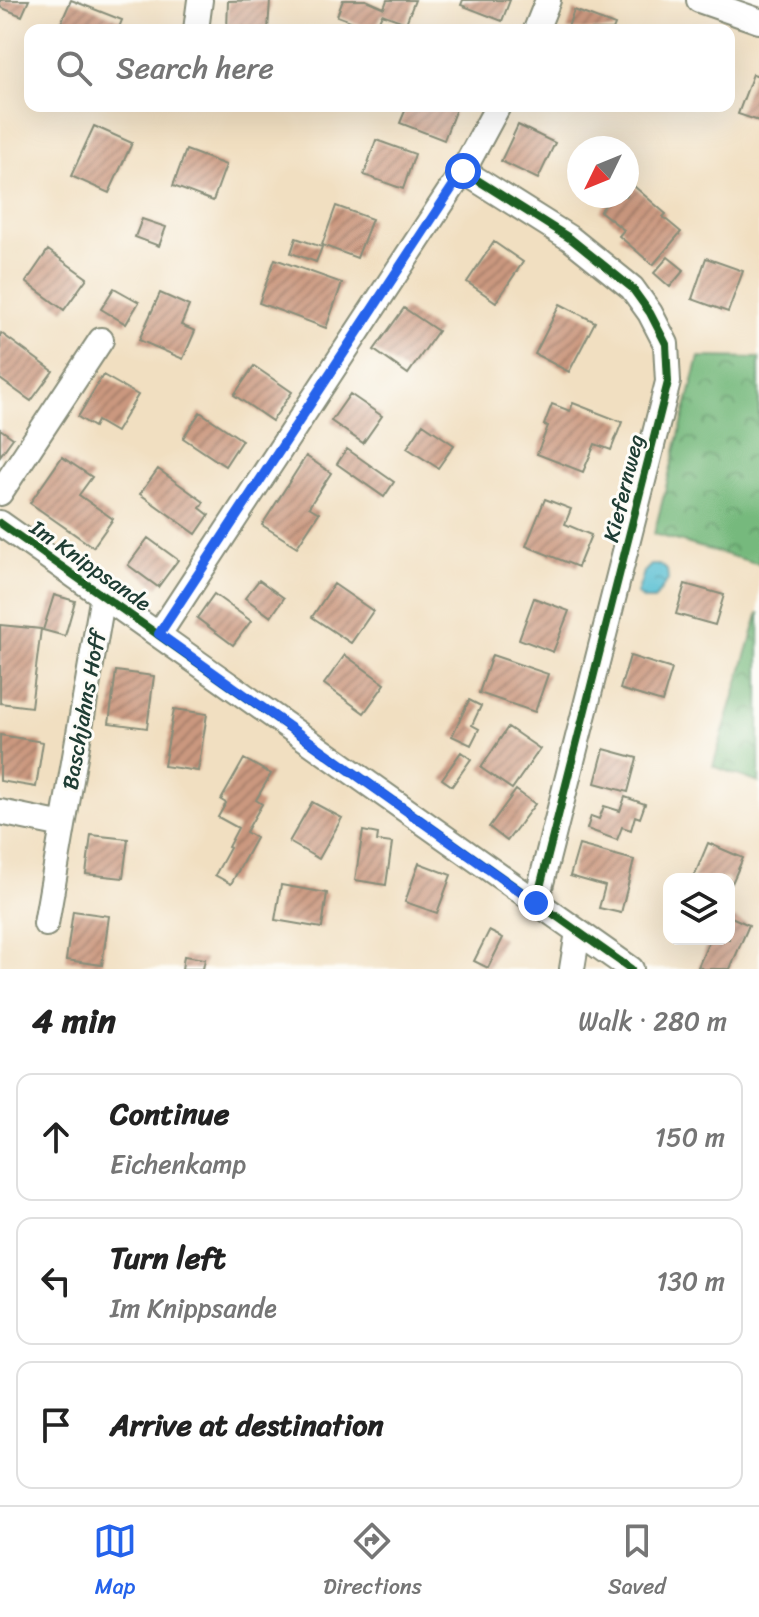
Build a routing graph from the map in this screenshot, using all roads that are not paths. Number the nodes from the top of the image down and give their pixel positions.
1 (200, 0) edge
2 (548, 0) edge
3 (699, 0) edge
4 (759, 21) edge
5 (197, 24) edge
6 (538, 24) edge
7 (495, 112) edge
8 (463, 171) junction
9 (101, 340) dead end
10 (0, 493) edge
11 (0, 523) edge
12 (103, 595) junction
13 (159, 634) junction
14 (0, 812) edge
15 (63, 825) junction
16 (536, 903) junction
17 (46, 924) dead end
18 (578, 932) junction
19 (572, 969) edge
20 (631, 969) edge

1 - 5 street
2 - 6 street
3 - 4 street
7 - 8 street
8 - 13 street
8 - 16 street, Kiefernweg
9 - 10 street
11 - 12 street, Im Knippsande
12 - 13 street, Im Knippsande
12 - 15 street, Baschjahns Hoff
13 - 16 street, Im Knippsande
14 - 15 street
15 - 17 street, Baschjahns Hoff
16 - 18 street, Im Knippsande
18 - 19 street
18 - 20 street, Im Knippsande

